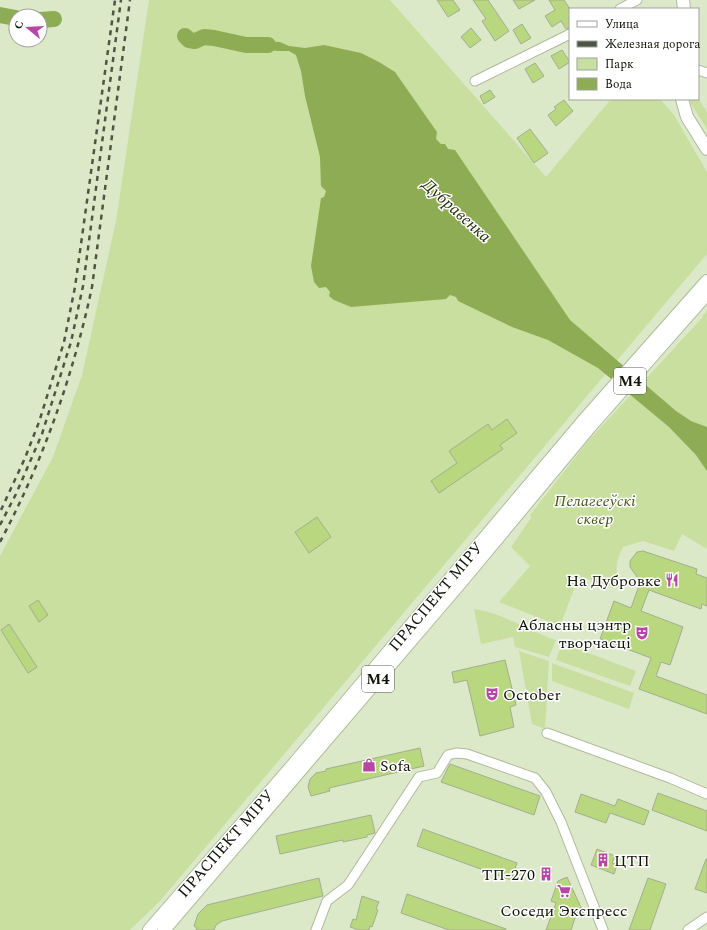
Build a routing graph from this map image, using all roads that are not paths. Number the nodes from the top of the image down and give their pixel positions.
1 (637, 0) edge
2 (622, 8) edge
3 (569, 34) edge
4 (475, 81) dead end
5 (682, 100) edge
6 (707, 149) edge
7 (707, 281) edge
8 (707, 294) edge
9 (667, 332) junction
10 (586, 424) junction
11 (547, 733) dead end
12 (707, 794) edge
13 (707, 917) edge
14 (149, 930) edge
15 (164, 930) edge
16 (316, 930) edge
17 (603, 930) edge
18 (688, 930) edge

1 - 2 street
3 - 4 street
5 - 6 main road
7 - 9 main road, ПРАСПЕКТ МІРУ / М4
8 - 9 main road, ПРАСПЕКТ МІРУ / М4
9 - 10 main road, ПРАСПЕКТ МІРУ / М4
10 - 14 main road, ПРАСПЕКТ МІРУ / М4
10 - 15 main road, ПРАСПЕКТ МІРУ / М4
11 - 12 street
13 - 18 street
16 - 17 street

